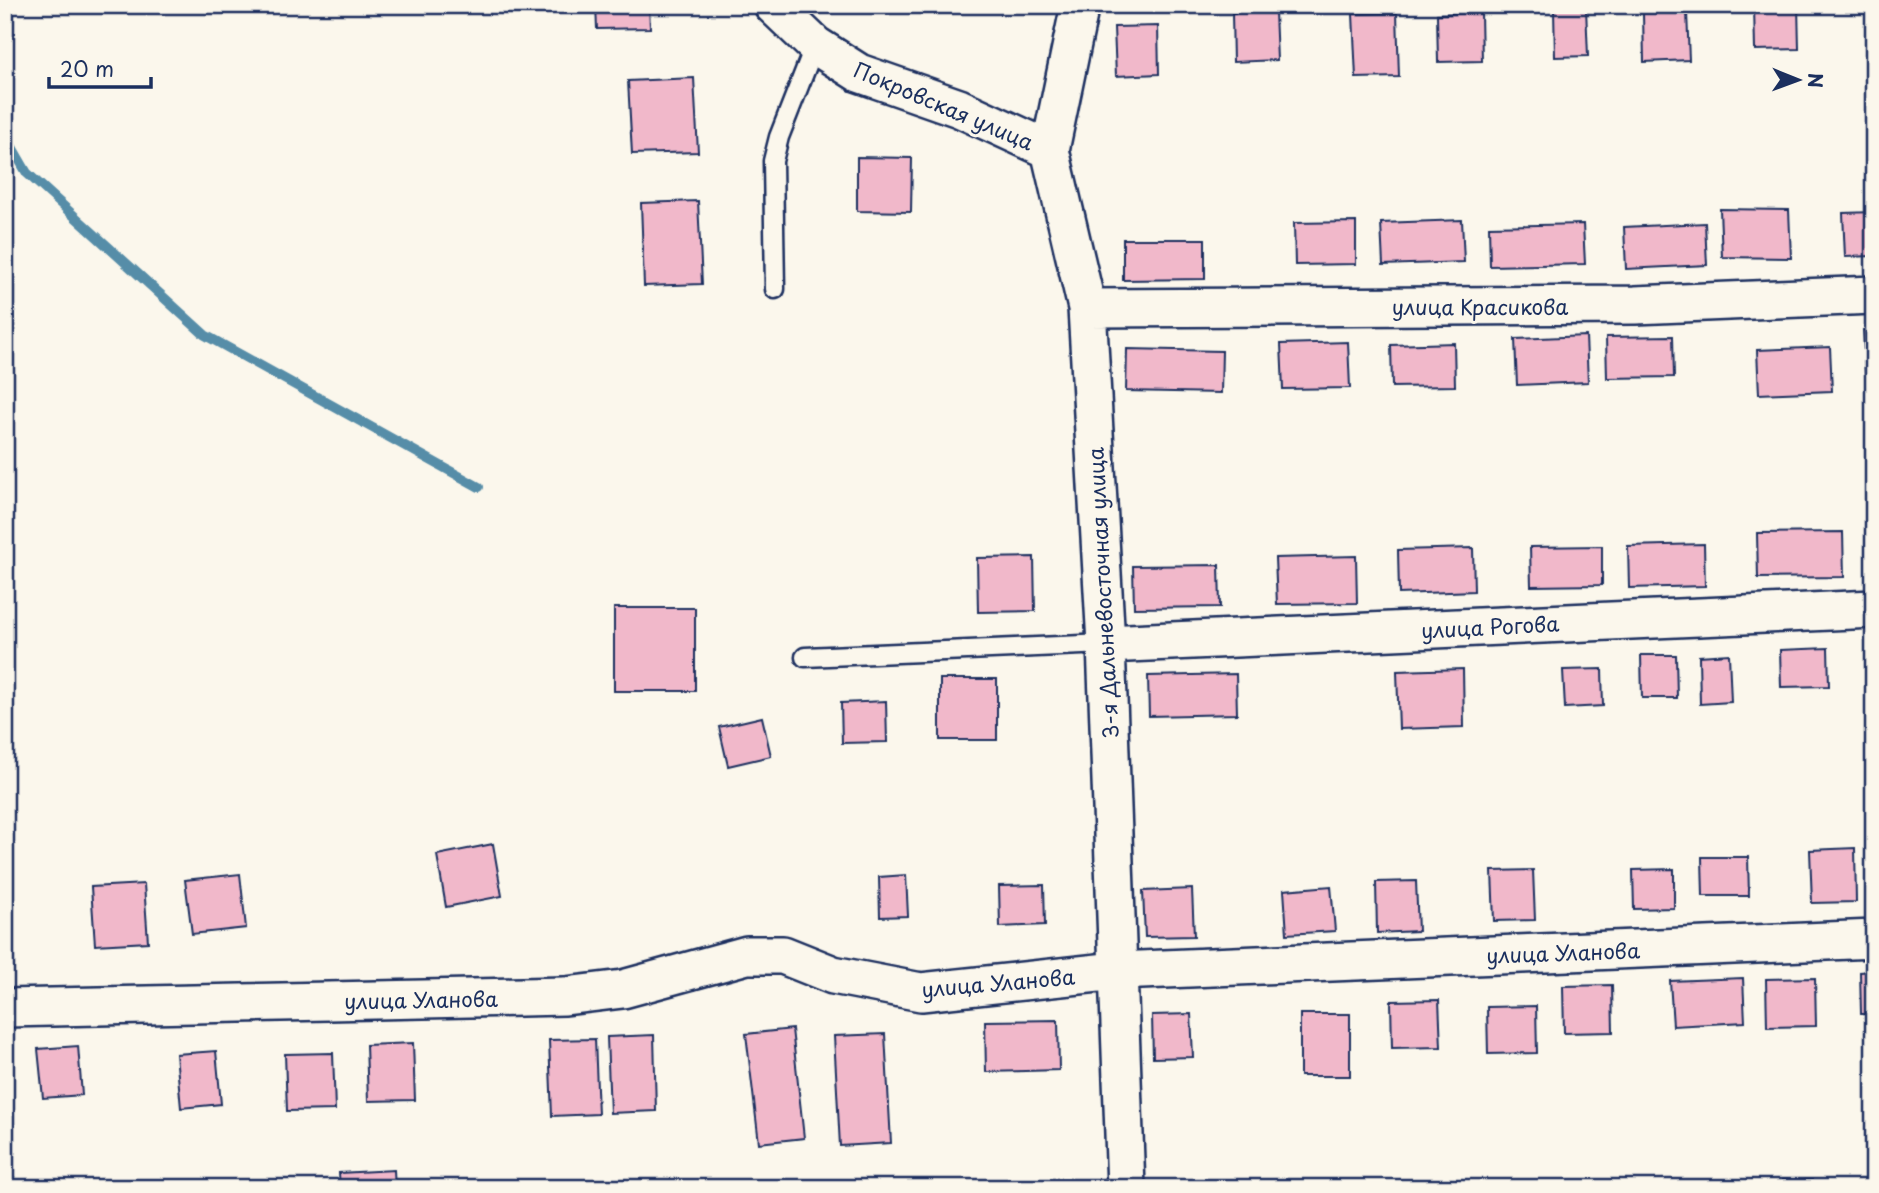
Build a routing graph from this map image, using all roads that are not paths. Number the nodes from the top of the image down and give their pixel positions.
1 (773, 5) edge
2 (1080, 5) edge
3 (815, 45) junction
4 (1050, 150) junction
5 (775, 289) dead end
6 (1874, 295) edge
7 (1087, 308) junction
8 (1874, 608) edge
9 (1106, 644) junction
10 (805, 657) dead end
11 (1874, 939) edge
12 (1117, 971) junction
13 (5, 1008) edge
14 (1126, 1188) edge

1 - 3 street, Покровская улица
2 - 4 street, 3-я Дальневосточная улица
3 - 4 street, Покровская улица
3 - 5 lane
4 - 7 street, 3-я Дальневосточная улица
6 - 7 street, улица Красикова
7 - 9 street, 3-я Дальневосточная улица
8 - 9 street, улица Рогова
9 - 10 lane
9 - 12 street, 3-я Дальневосточная улица
11 - 12 street, улица Уланова
12 - 13 street, улица Уланова
12 - 14 street, 3-я Дальневосточная улица

